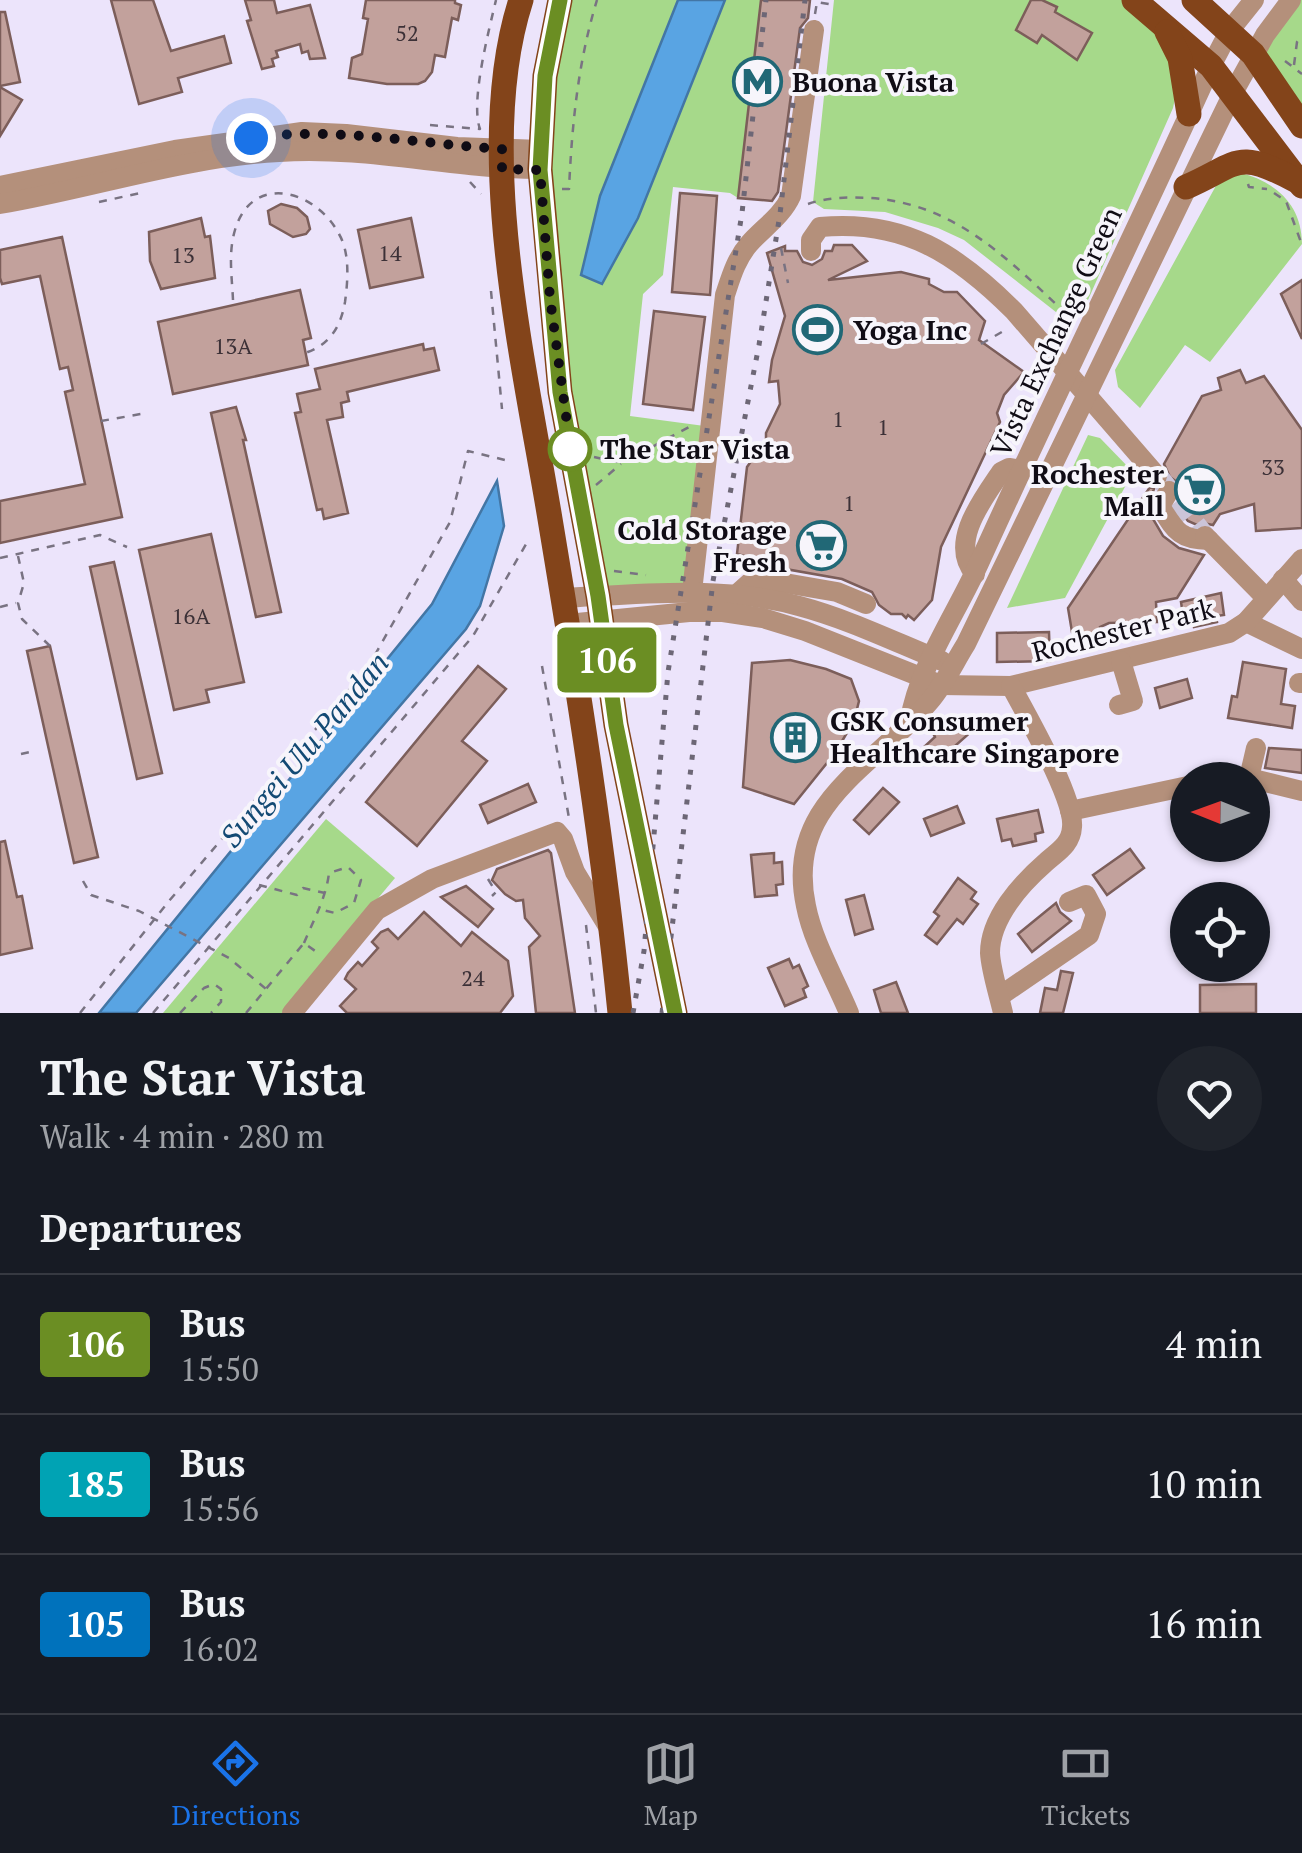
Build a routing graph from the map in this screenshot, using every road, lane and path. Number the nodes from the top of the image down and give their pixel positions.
1 (496, 0) edge
2 (520, 0) edge
3 (560, 0) edge
4 (597, 0) edge
5 (1134, 0) edge
6 (1194, 0) edge
7 (1254, 0) edge
8 (1291, 0) edge
9 (834, 5) dead end
10 (1163, 25) junction
11 (814, 30) joint
12 (1230, 30) junction
13 (1302, 34) edge
14 (1252, 54) junction
15 (1211, 66) junction
16 (1302, 74) edge
17 (1233, 92) junction
18 (1189, 114) junction
19 (1302, 126) edge
20 (480, 129) dead end
21 (502, 159) junction
22 (543, 169) junction
23 (470, 182) dead end
24 (1301, 184) edge
25 (0, 186) edge
26 (1186, 187) junction
27 (160, 188) dead end
28 (484, 198) dead end
29 (813, 202) dead end
30 (96, 203) dead end
31 (0, 204) edge
32 (781, 248) dead end
33 (811, 251) dead end
34 (490, 282) dead end
35 (788, 284) dead end
36 (234, 300) dead end
37 (1066, 308) dead end
38 (1022, 321) junction
39 (981, 344) dead end
40 (305, 353) dead end
41 (1070, 372) junction
42 (1086, 394) junction
43 (502, 409) dead end
44 (141, 414) dead end
45 (101, 421) dead end
46 (712, 428) junction
47 (589, 456) dead end
48 (509, 461) dead end
49 (622, 463) junction
50 (592, 471) dead end
51 (529, 539) dead end
52 (127, 547) dead end
53 (18, 554) junction
54 (0, 558) edge
55 (1302, 560) edge
56 (607, 570) dead end
57 (652, 576) dead end
58 (1284, 579) junction
59 (692, 592) junction
60 (837, 592) junction
61 (736, 595) junction
62 (563, 598) junction
63 (1266, 598) junction
64 (1302, 601) edge
65 (18, 603) junction
66 (0, 607) edge
67 (599, 608) junction
68 (1246, 622) junction
69 (567, 624) junction
70 (849, 624) junction
71 (50, 646) dead end
72 (1302, 650) edge
73 (932, 657) junction
74 (1121, 660) junction
75 (954, 666) junction
76 (931, 682) junction
77 (1011, 686) junction
78 (1135, 701) dead end
79 (1256, 748) dead end
80 (30, 752) dead end
81 (21, 754) dead end
82 (1253, 762) edge
83 (1270, 783) edge
84 (1170, 790) edge
85 (1302, 791) edge
86 (1070, 812) junction
87 (83, 881) dead end
88 (259, 885) junction
89 (326, 893) junction
90 (1069, 902) dead end
91 (319, 909) junction
92 (612, 934) junction
93 (304, 942) junction
94 (321, 956) dead end
95 (266, 990) junction
96 (1002, 1005) edge
97 (80, 1013) edge
98 (153, 1013) edge
99 (180, 1013) edge
100 (211, 1013) edge
101 (246, 1013) edge
102 (292, 1013) edge
103 (620, 1013) edge
104 (674, 1013) edge
105 (849, 1013) edge

1 - 20 path
2 - 21 main road
3 - 22 main road
4 - 22 path
5 - 10 main road
6 - 12 main road
7 - 12 street, Vista Exchange Green
8 - 14 street, Vista Exchange Green
9 - 11 path
10 - 15 main road
10 - 18 main road
11 - 46 street
12 - 14 main road
12 - 15 street, Vista Exchange Green
13 - 16 path
14 - 17 street, Vista Exchange Green
14 - 19 main road
15 - 17 main road
15 - 18 street, Vista Exchange Green
17 - 24 main road
17 - 26 street, Vista Exchange Green
18 - 41 street, Vista Exchange Green
21 - 22 street
21 - 25 street
21 - 31 street
21 - 62 main road
22 - 67 main road
23 - 28 path
24 - 26 main road
26 - 42 street, Vista Exchange Green
27 - 30 path
29 - 37 path
32 - 35 path
33 - 38 street
34 - 43 path
36 - 40 path
38 - 39 path
38 - 41 street
41 - 42 street
41 - 73 street, Vista Exchange Green
42 - 63 street
42 - 75 street, Vista Exchange Green
44 - 45 path
46 - 49 path
46 - 59 street
47 - 49 path
48 - 97 path
49 - 50 path
51 - 88 path
52 - 53 path
53 - 54 path
53 - 65 path
55 - 58 street, Rochester Park
56 - 57 path
58 - 63 street, Rochester Park
58 - 64 street
59 - 61 street
59 - 67 street
60 - 61 street
60 - 70 street
60 - 70 street
61 - 70 street
62 - 67 street
62 - 69 main road
63 - 68 street, Rochester Park
65 - 66 path
65 - 71 path
67 - 69 street
67 - 76 street
67 - 104 main road
68 - 72 street, Rochester Park
68 - 74 street, Rochester Park
69 - 92 main road
70 - 73 street
73 - 75 street
73 - 76 street, Vista Exchange Green
74 - 77 street, Rochester Park
74 - 78 street
75 - 76 street, Vista Exchange Green
76 - 77 street, Rochester Park
76 - 105 street
77 - 86 street, Rochester Park
79 - 82 street
80 - 81 path
83 - 85 street
84 - 86 street
86 - 96 street
87 - 95 path
88 - 89 path
88 - 98 path
89 - 91 path
89 - 91 path
90 - 96 street
91 - 93 path
92 - 102 street
92 - 103 main road
93 - 94 path
93 - 95 path
95 - 101 path
99 - 100 path

